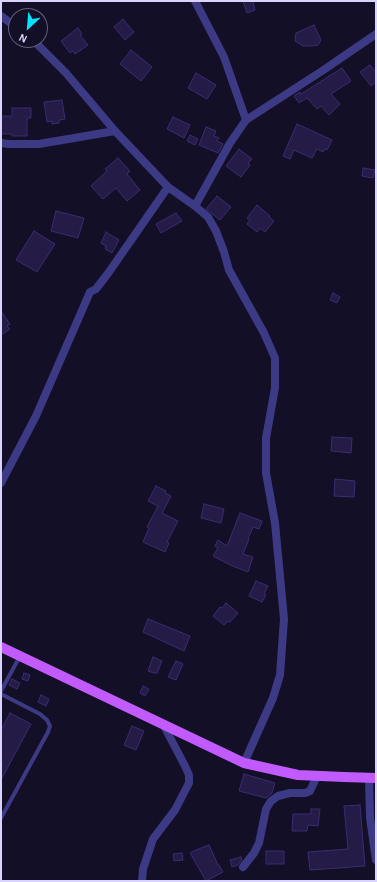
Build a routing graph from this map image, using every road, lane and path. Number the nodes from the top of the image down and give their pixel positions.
1 (195, 1) edge
2 (376, 34) edge
3 (41, 48) edge
4 (246, 120) junction
5 (115, 131) junction
6 (1, 143) edge
7 (168, 187) junction
8 (195, 206) junction
9 (1, 483) edge
10 (1, 647) edge
11 (20, 656) junction
12 (1, 690) edge
13 (1, 694) edge
14 (163, 723) junction
15 (244, 763) junction
16 (316, 776) junction
17 (372, 778) edge
18 (3, 810) edge
19 (1, 818) edge
20 (376, 860) edge
21 (243, 867) dead end
22 (142, 881) edge

1 - 4 street
2 - 4 street
3 - 5 street
4 - 8 street
5 - 6 street
5 - 7 street
7 - 8 street
7 - 9 street
8 - 15 street
10 - 11 main road
11 - 12 lane
11 - 14 main road
13 - 18 lane
14 - 15 main road
14 - 22 street
15 - 16 main road
16 - 17 main road
16 - 21 street
17 - 20 street
18 - 19 lane

